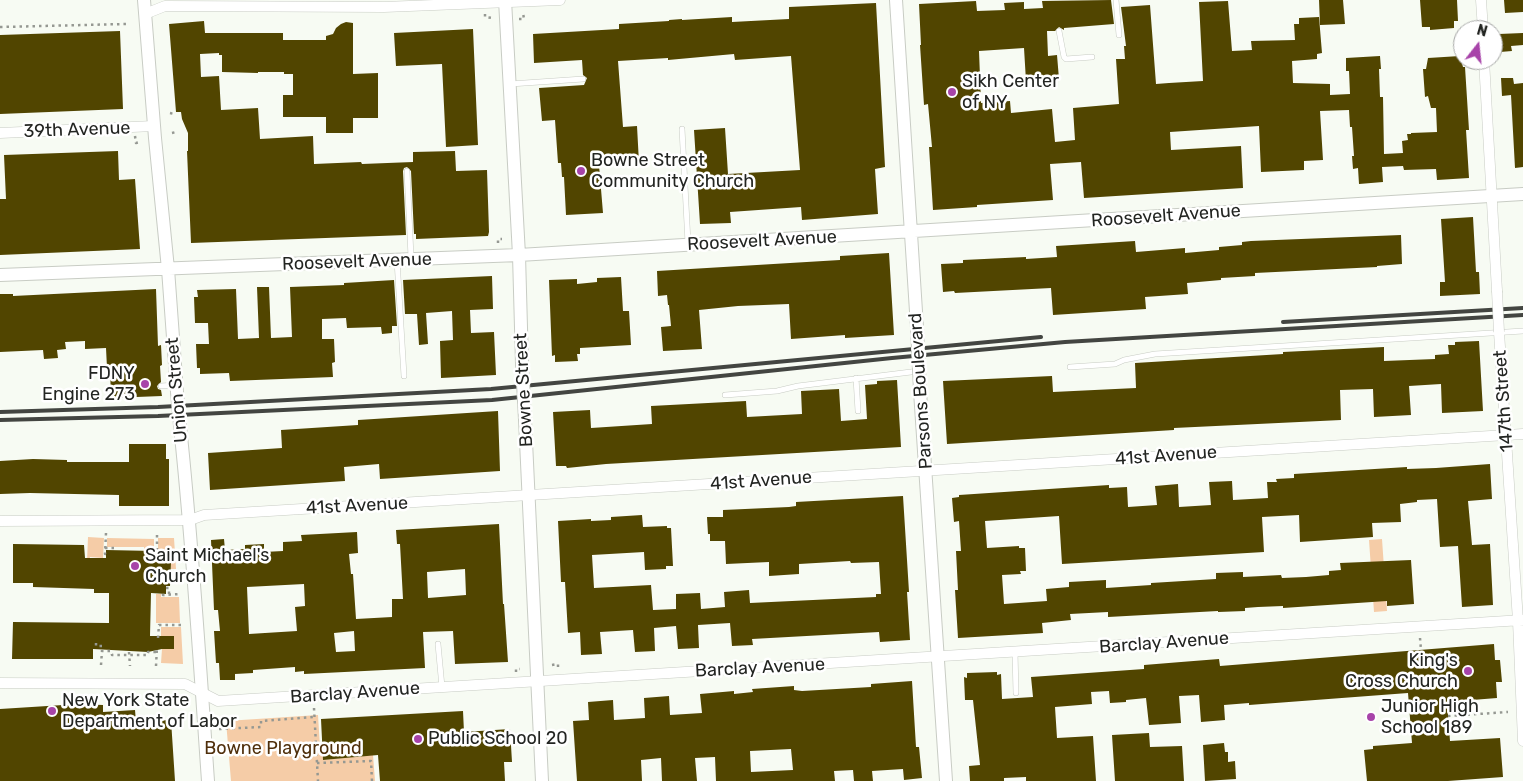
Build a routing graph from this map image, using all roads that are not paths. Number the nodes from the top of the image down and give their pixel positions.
1 (144, 0) edge
2 (560, 0) edge
3 (896, 0) edge
4 (1116, 0) edge
5 (1481, 0) edge
6 (505, 1) edge
7 (145, 14) junction
8 (1482, 20) edge
9 (1059, 31) dead end
10 (1119, 35) dead end
11 (1092, 57) dead end
12 (1485, 70) edge
13 (583, 79) dead end
14 (510, 84) junction
15 (154, 126) junction
16 (682, 129) dead end
17 (0, 133) edge
18 (407, 171) dead end
19 (1523, 194) edge
20 (1492, 196) junction
21 (910, 232) junction
22 (688, 245) junction
23 (518, 255) junction
24 (397, 260) junction
25 (411, 260) junction
26 (168, 269) junction
27 (0, 275) edge
28 (1523, 331) edge
29 (1499, 332) junction
30 (1070, 367) dead end
31 (919, 371) junction
32 (404, 376) dead end
33 (856, 378) junction
34 (161, 386) dead end
35 (177, 388) junction
36 (725, 395) dead end
37 (858, 411) dead end
38 (1523, 434) edge
39 (1506, 435) junction
40 (926, 471) junction
41 (530, 496) junction
42 (190, 520) junction
43 (0, 521) edge
44 (1520, 621) edge
45 (438, 644) dead end
46 (1015, 652) junction
47 (937, 657) junction
48 (538, 681) junction
49 (0, 683) edge
50 (442, 687) junction
51 (202, 693) junction
52 (1016, 693) dead end
53 (1523, 742) edge
54 (208, 781) edge
55 (542, 781) edge
56 (946, 781) edge

1 - 7 street, Union Street
2 - 6 street
3 - 21 street, Parsons Boulevard
4 - 10 lane
5 - 8 street
6 - 7 street
6 - 14 street, Bowne Street
7 - 15 street, Union Street
9 - 11 lane
12 - 20 street, 147th Street
13 - 14 lane
14 - 23 street, Bowne Street
15 - 17 street, 39th Avenue
15 - 26 street, Union Street
16 - 22 lane
18 - 25 lane
19 - 20 street, Roosevelt Avenue
20 - 21 street, Roosevelt Avenue
20 - 29 street, 147th Street, bridge
21 - 22 street, Roosevelt Avenue
21 - 31 street, Parsons Boulevard, bridge
22 - 23 street, Roosevelt Avenue
23 - 25 street, Roosevelt Avenue
23 - 41 street, Bowne Street, bridge
24 - 25 street, Roosevelt Avenue
24 - 26 street, Roosevelt Avenue
24 - 32 lane
26 - 27 street, Roosevelt Avenue
26 - 35 street, Union Street
28 - 29 lane
29 - 30 lane
29 - 39 street, 147th Street
31 - 33 lane
31 - 40 street, Parsons Boulevard, bridge
33 - 36 lane
33 - 37 lane
34 - 35 lane
35 - 42 street, Union Street, bridge
38 - 39 street, 41st Avenue
39 - 40 street, 41st Avenue
39 - 44 street, 147th Street
40 - 41 street, 41st Avenue
40 - 47 street, Parsons Boulevard
41 - 42 street, 41st Avenue
41 - 48 street, Bowne Street
42 - 43 street, 41st Avenue
42 - 51 street, Union Street
44 - 46 street, Barclay Avenue
44 - 53 street, 147th Street
45 - 50 lane
46 - 47 street, Barclay Avenue
46 - 52 lane
47 - 48 street, Barclay Avenue
47 - 56 street, Parsons Boulevard
48 - 50 street, Barclay Avenue
48 - 55 street, Bowne Street
49 - 51 street, Barclay Avenue
50 - 51 street, Barclay Avenue
51 - 54 street, Union Street

